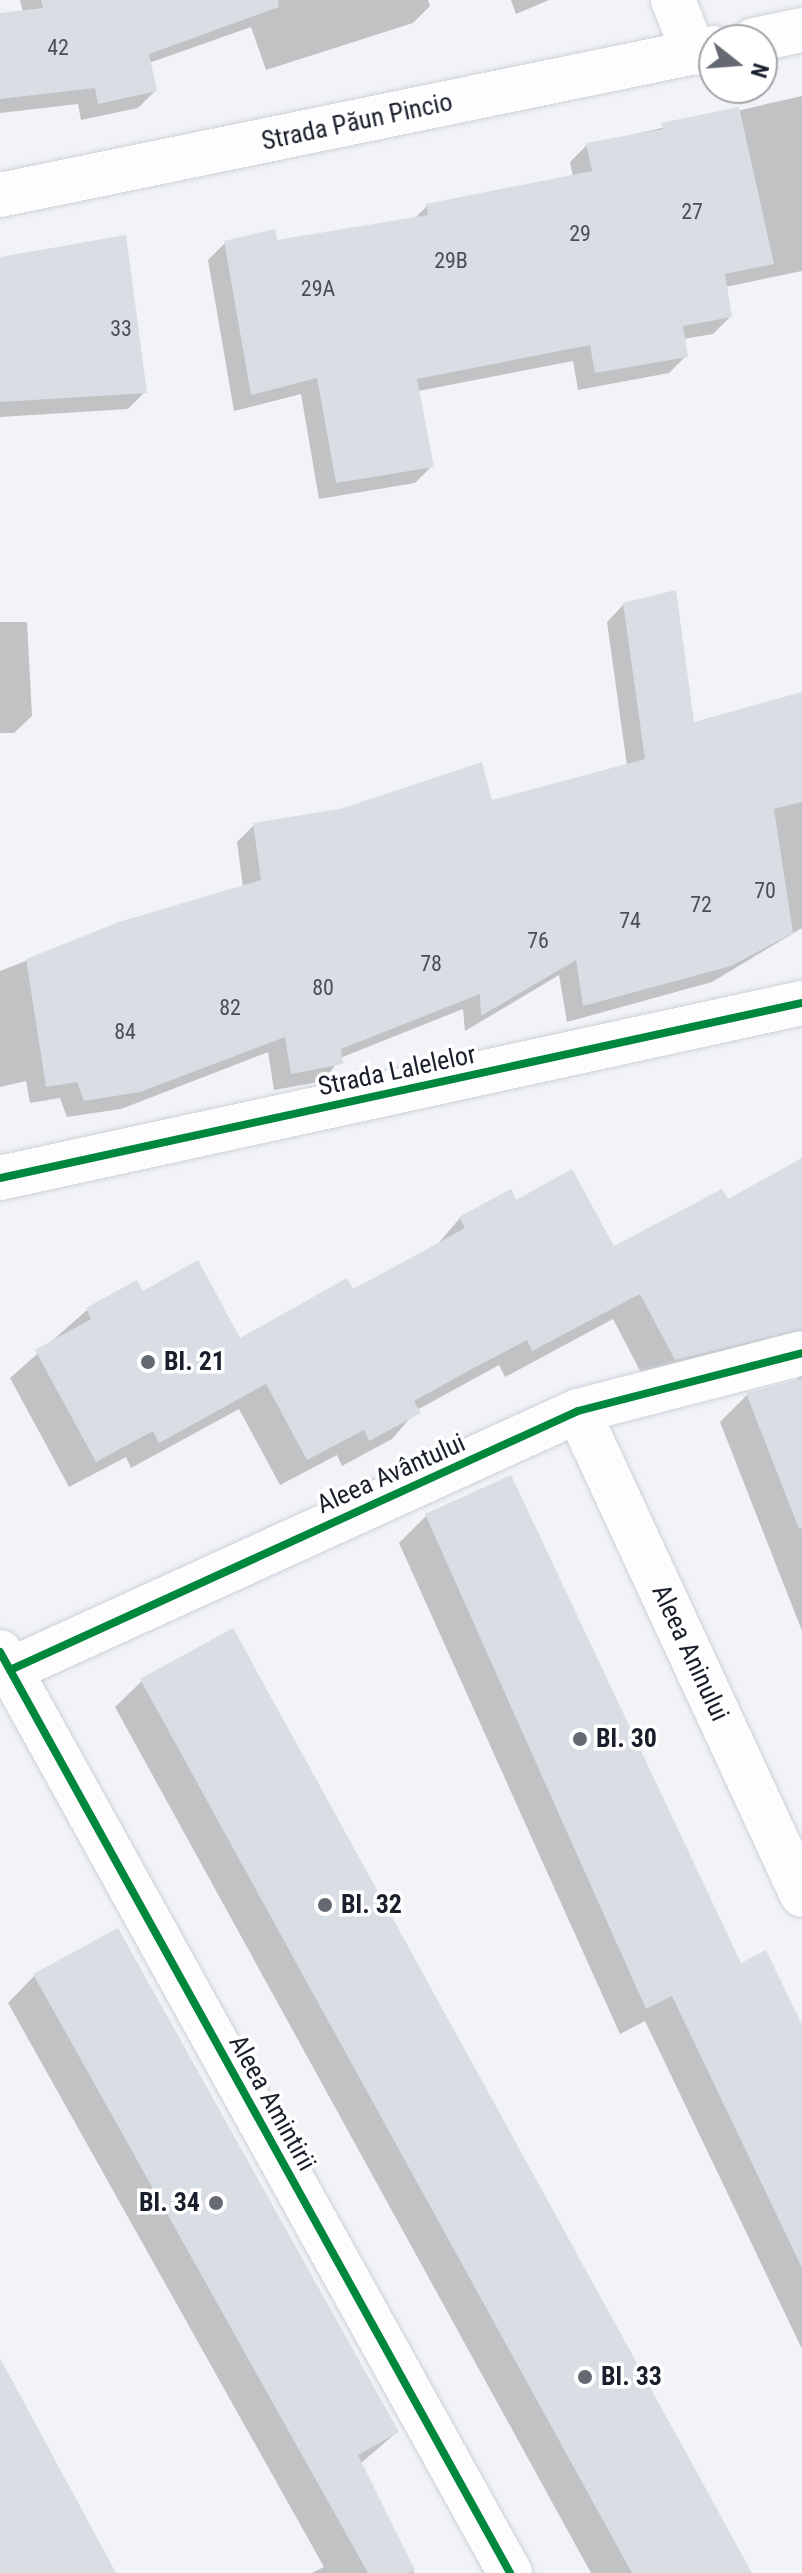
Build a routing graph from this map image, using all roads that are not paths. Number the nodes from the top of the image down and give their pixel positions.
1 (673, 0) edge
2 (802, 30) edge
3 (778, 35) edge
4 (698, 40) edge
5 (698, 51) edge
6 (0, 195) edge
7 (802, 1003) edge
8 (0, 1178) edge
9 (802, 1353) edge
10 (578, 1411) junction
11 (5, 1661) edge
12 (802, 1895) edge
13 (510, 2573) edge

1 - 4 street
2 - 3 street
5 - 6 street, Strada Păun Pincio
7 - 8 street, Strada Lalelelor
9 - 10 street, Aleea Avântului
10 - 11 street, Aleea Avântului
10 - 12 street, Aleea Aninului
11 - 13 street, Aleea Amintirii

